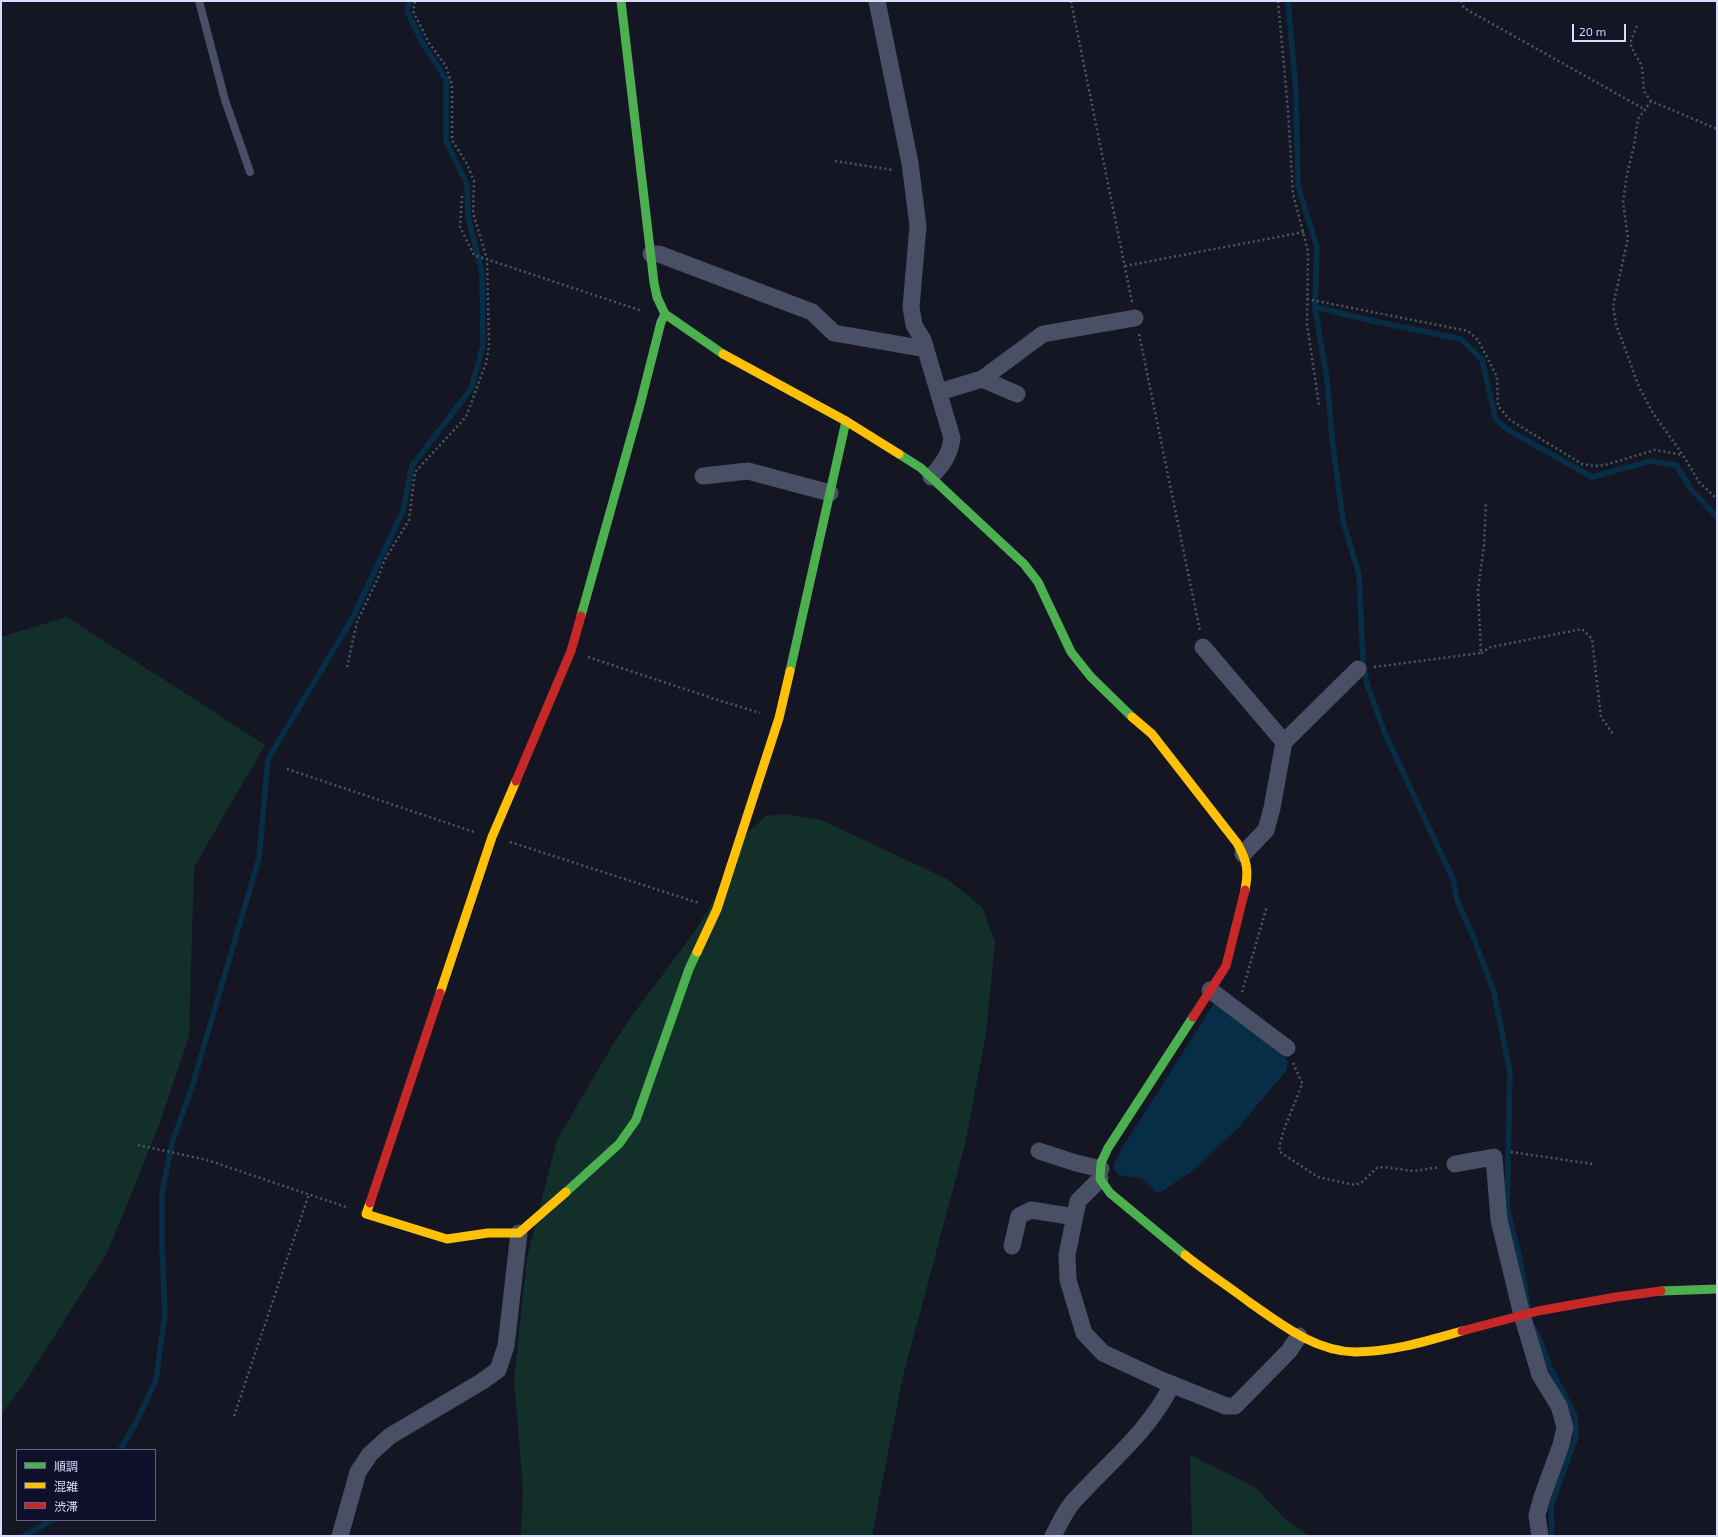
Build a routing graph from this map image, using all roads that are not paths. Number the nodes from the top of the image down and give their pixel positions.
1 (199, 1) edge
2 (621, 1) edge
3 (877, 1) edge
4 (250, 172) dead end
5 (651, 254) junction
6 (663, 310) junction
7 (1135, 318) dead end
8 (926, 348) junction
9 (982, 379) junction
10 (939, 392) junction
11 (1017, 394) dead end
12 (846, 421) junction
13 (703, 476) dead end
14 (930, 477) junction
15 (830, 493) junction
16 (1203, 647) dead end
17 (1358, 669) road end
18 (1284, 742) junction
19 (1243, 854) junction
20 (1210, 990) junction
21 (1286, 1047) road end
22 (1039, 1151) dead end
23 (1455, 1164) road end
24 (1100, 1174) junction
25 (1075, 1217) junction
26 (519, 1233) junction
27 (1012, 1246) dead end
28 (1717, 1289) edge
29 (1522, 1315) junction
30 (1299, 1336) junction
31 (1172, 1384) junction
32 (340, 1536) edge
33 (1053, 1536) edge
34 (1540, 1536) edge

1 - 4 lane
2 - 5 street
3 - 8 street
5 - 6 street
5 - 8 street
6 - 12 street
6 - 26 street
7 - 9 street
8 - 10 street
9 - 10 street
9 - 11 street
10 - 14 street
12 - 14 street
12 - 15 street
13 - 15 street
14 - 19 street
15 - 26 street
16 - 18 street
17 - 18 street
18 - 19 street
19 - 20 street
20 - 21 street
20 - 24 street
22 - 24 street
23 - 29 street
24 - 25 street
24 - 30 street
25 - 27 street
25 - 31 street
26 - 32 street
28 - 29 street
29 - 30 street
29 - 34 street
30 - 31 street
31 - 33 street

